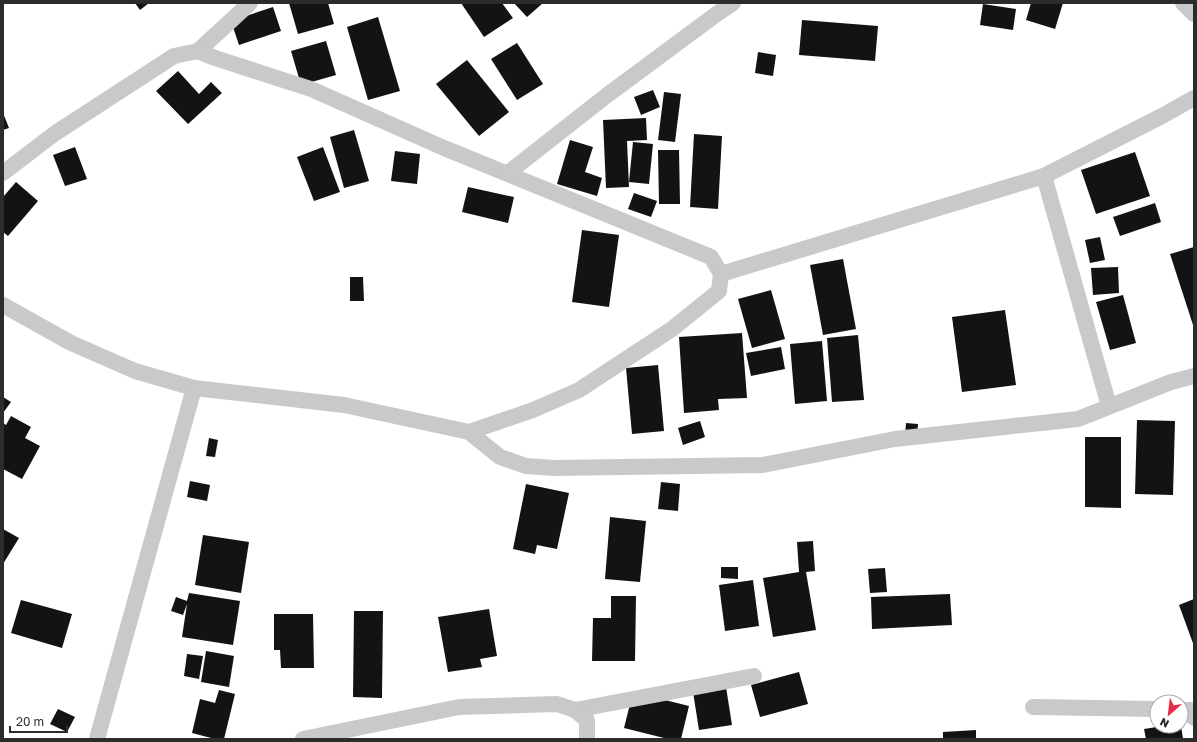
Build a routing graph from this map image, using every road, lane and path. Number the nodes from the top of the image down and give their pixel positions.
1 (250, 3) edge
2 (733, 3) edge
3 (1183, 3) edge
4 (1194, 14) edge
5 (198, 51) junction
6 (1194, 98) edge
7 (3, 173) edge
8 (508, 173) junction
9 (1044, 176) junction
10 (721, 274) junction
11 (3, 305) edge
12 (1194, 376) edge
13 (194, 388) junction
14 (1109, 406) junction
15 (469, 432) junction
16 (754, 676) dead end
17 (1033, 707) dead end
18 (1149, 709) edge
19 (575, 710) junction
20 (97, 739) edge
21 (303, 739) edge
22 (587, 739) edge

1 - 5 street
2 - 8 street
3 - 4 street
5 - 7 street
5 - 8 street
6 - 9 street
8 - 10 street
9 - 10 street
9 - 14 street
10 - 15 street
11 - 13 street
12 - 14 street
13 - 15 street
13 - 20 street
14 - 15 street
16 - 19 street
17 - 18 street
19 - 21 street
19 - 22 street

